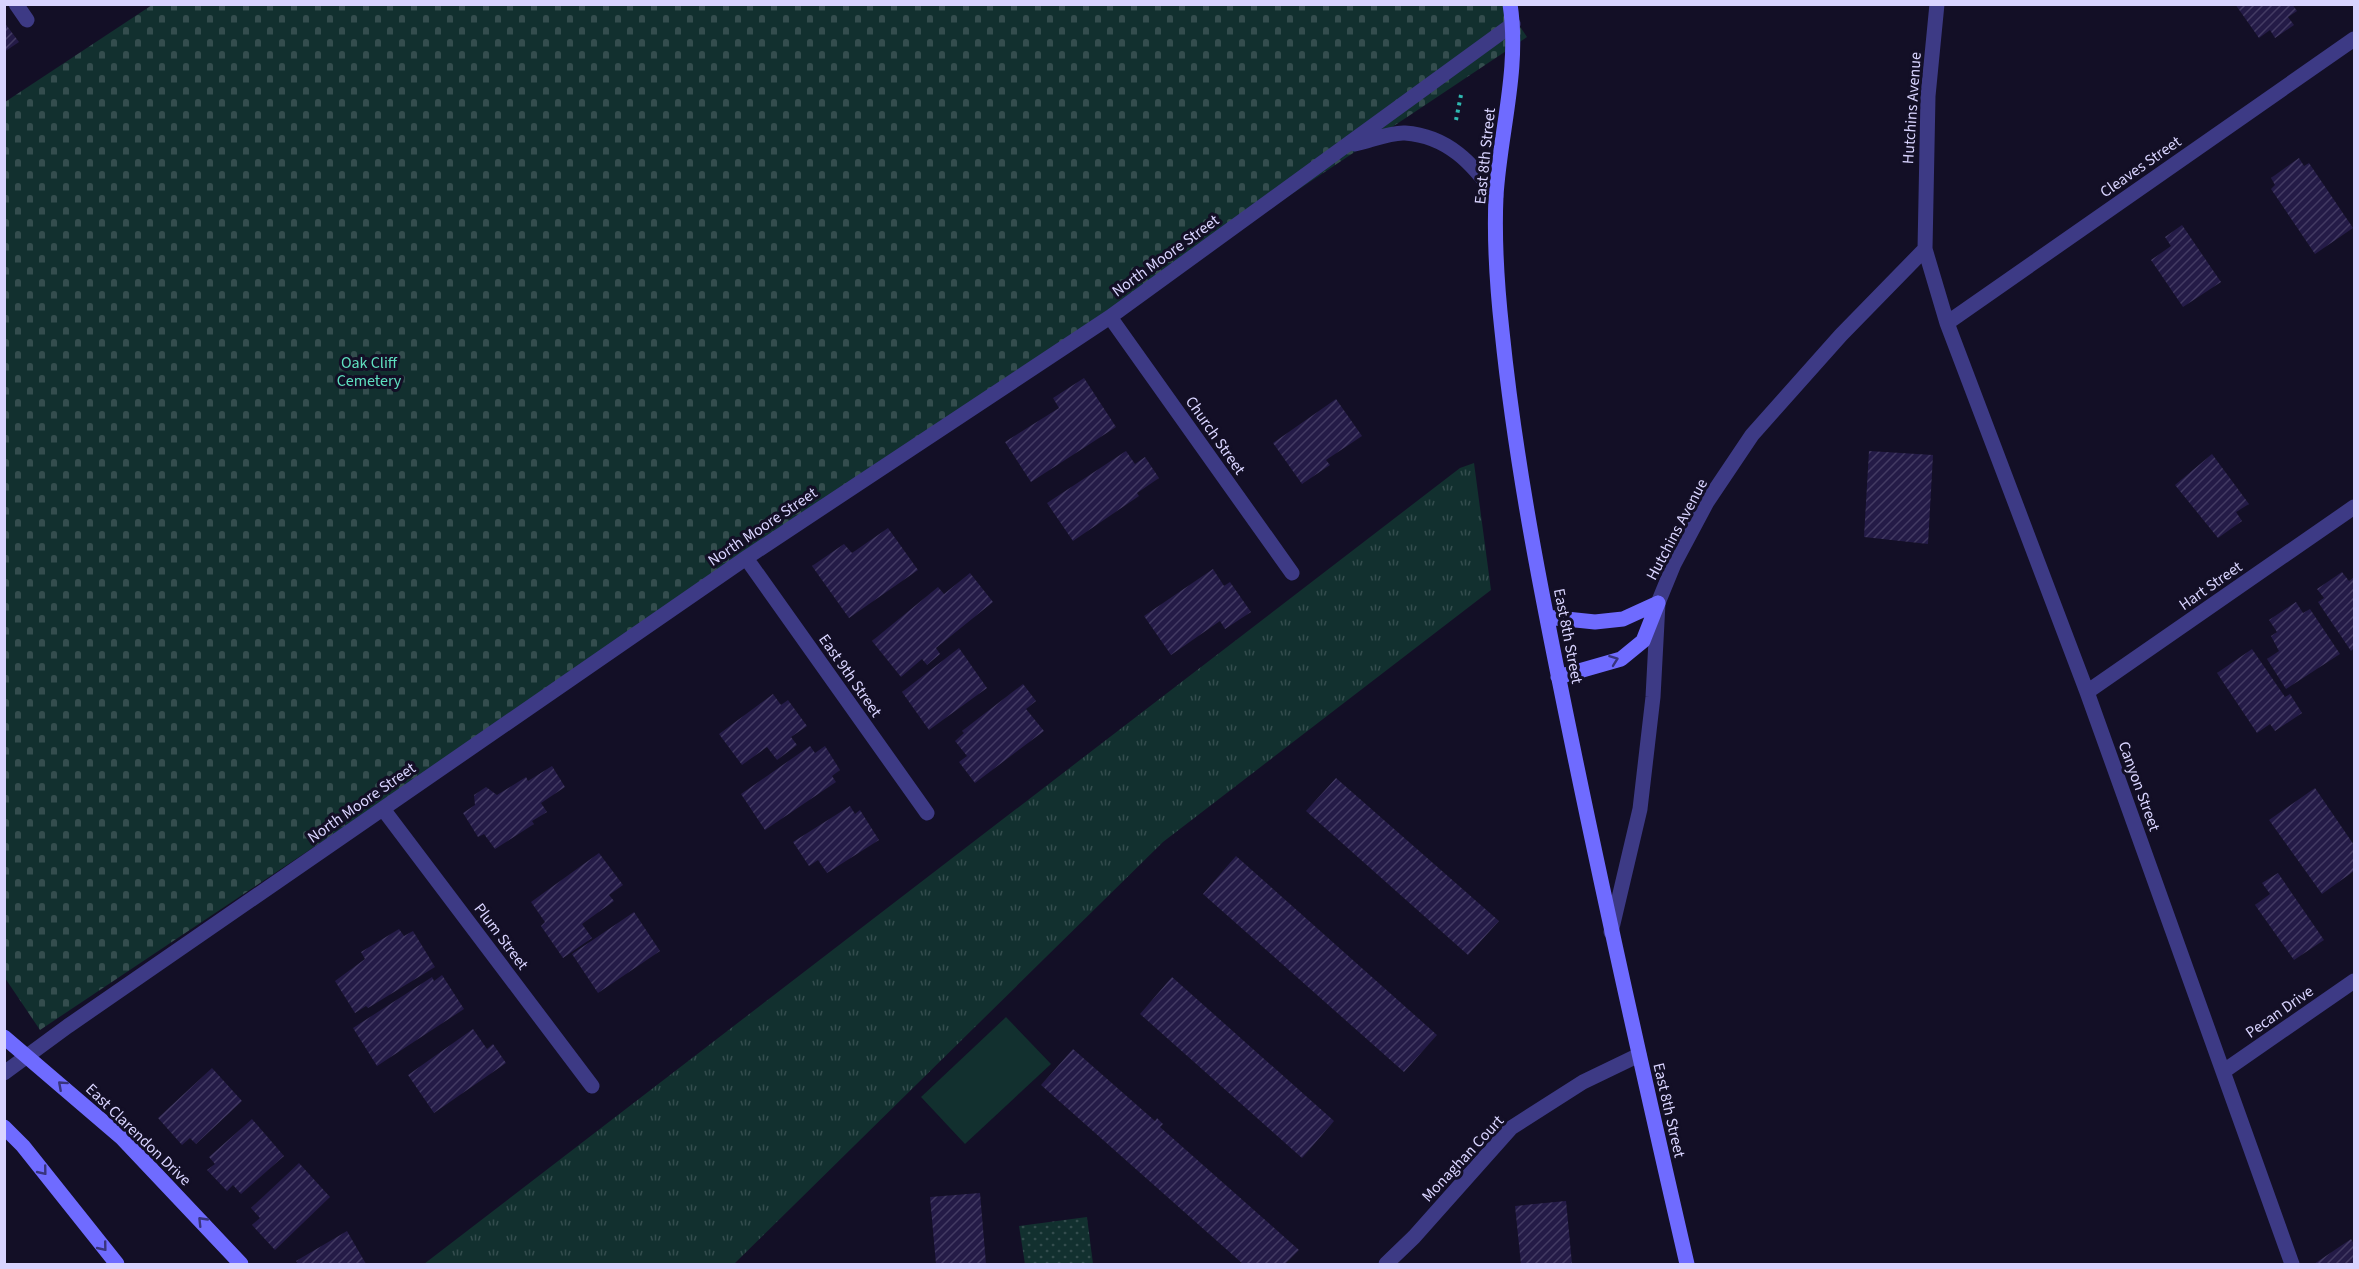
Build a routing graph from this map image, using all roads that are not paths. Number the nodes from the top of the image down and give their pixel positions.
1 (16, 4) edge
2 (1510, 4) edge
3 (1937, 4) edge
4 (27, 20) dead end
5 (1513, 24) junction
6 (2355, 39) edge
7 (1346, 147) junction
8 (1496, 196) junction
9 (1925, 249) junction
10 (1110, 317) junction
11 (1947, 323) junction
12 (2355, 507) edge
13 (746, 558) junction
14 (1292, 573) dead end
15 (1658, 603) junction
16 (1546, 617) junction
17 (1558, 677) junction
18 (2087, 692) junction
19 (383, 809) junction
20 (927, 813) dead end
21 (1611, 933) junction
22 (2355, 981) edge
23 (4, 1037) edge
24 (1639, 1054) junction
25 (29, 1056) junction
26 (2224, 1071) junction
27 (4, 1073) edge
28 (592, 1086) dead end
29 (4, 1127) edge
30 (117, 1264) edge
31 (241, 1264) edge
32 (1386, 1264) edge
33 (1687, 1264) edge
34 (2292, 1264) edge

1 - 4 street
2 - 5 main road, East 8th Street
3 - 9 street, Hutchins Avenue
5 - 7 street, North Moore Street
5 - 8 main road, East 8th Street
6 - 11 street, Cleaves Street
7 - 8 street
7 - 10 street, North Moore Street
8 - 16 main road, East 8th Street
9 - 11 street, Hutchins Avenue
9 - 15 street, Hutchins Avenue
10 - 13 street, North Moore Street
10 - 14 street, Church Street
11 - 18 street, Canyon Street
12 - 18 street, Hart Street
13 - 19 street, North Moore Street
13 - 20 street, East 9th Street
15 - 16 main road
17 -> 15 main road
15 - 21 street, Hutchins Avenue
16 - 17 main road, East 8th Street
17 - 21 main road, East 8th Street
18 - 26 street, Canyon Street
19 - 25 street, North Moore Street
19 - 28 street, Plum Street
21 - 24 main road, East 8th Street
22 - 26 street, Pecan Drive
23 - 25 main road, East Clarendon Drive
24 - 32 street, Monaghan Court
24 - 33 main road, East 8th Street
25 - 27 street, North Moore Street
31 -> 25 main road, East Clarendon Drive
26 - 34 street, Canyon Street
29 -> 30 main road

